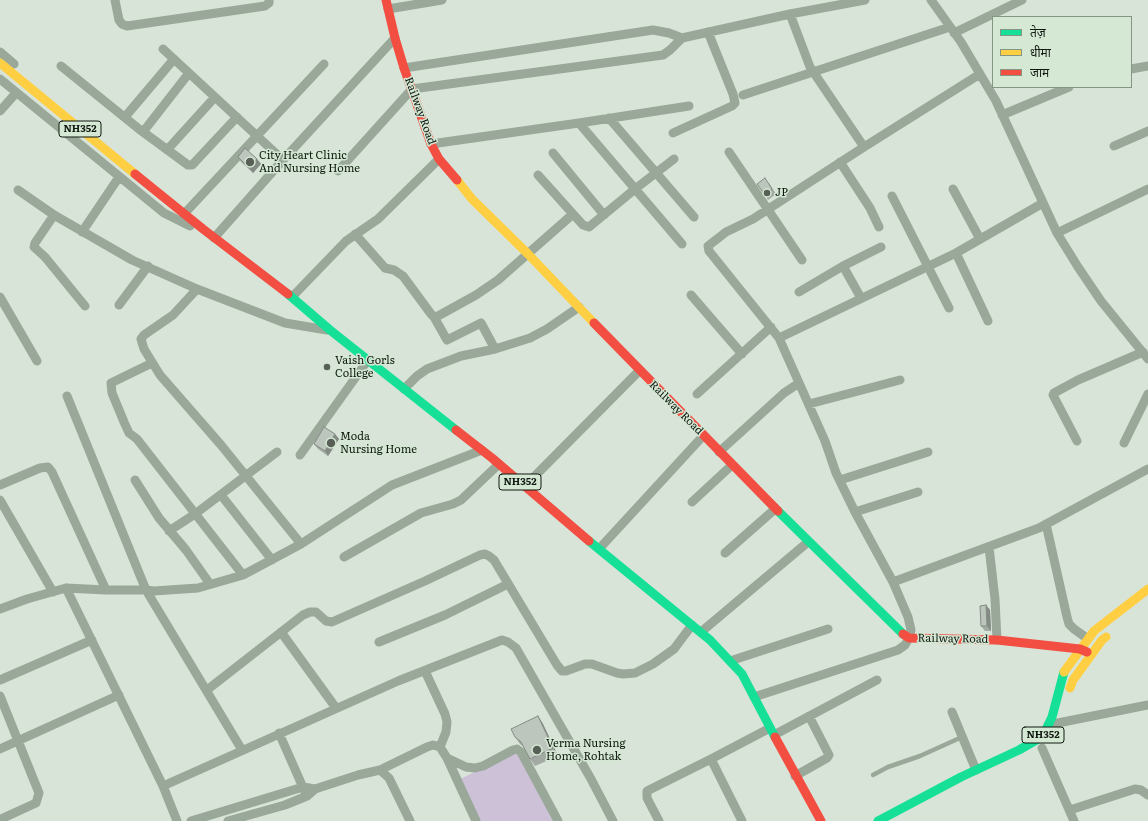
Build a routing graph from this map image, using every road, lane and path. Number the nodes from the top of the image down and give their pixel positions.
1 (115, 0) edge
2 (269, 0) edge
3 (442, 0) edge
4 (865, 0) edge
5 (931, 0) edge
6 (1022, 0) edge
7 (403, 3) edge
8 (387, 4) edge
9 (790, 14) junction
10 (952, 30) junction
11 (708, 32) junction
12 (395, 38) junction
13 (682, 38) junction
14 (163, 49) dead end
15 (0, 52) edge
16 (174, 59) junction
17 (0, 63) edge
18 (324, 64) dead end
19 (61, 66) dead end
20 (1148, 66) edge
21 (404, 68) junction
22 (1132, 69) edge
23 (189, 73) junction
24 (813, 73) junction
25 (980, 74) junction
26 (0, 79) edge
27 (1067, 88) edge
28 (412, 89) junction
29 (16, 93) junction
30 (743, 95) dead end
31 (215, 97) junction
32 (689, 106) dead end
33 (0, 111) edge
34 (1002, 115) junction
35 (125, 117) junction
36 (237, 117) junction
37 (609, 118) junction
38 (579, 123) junction
39 (1148, 131) edge
40 (143, 132) junction
41 (673, 133) dead end
42 (258, 136) junction
43 (431, 144) junction
44 (1114, 146) dead end
45 (864, 147) junction
46 (167, 150) junction
47 (729, 152) dead end
48 (553, 153) dead end
49 (439, 159) junction
50 (674, 159) dead end
51 (283, 160) junction
52 (840, 162) junction
53 (338, 171) dead end
54 (656, 172) junction
55 (538, 175) dead end
56 (119, 177) junction
57 (635, 188) junction
58 (953, 189) dead end
59 (1148, 189) edge
60 (18, 190) dead end
61 (892, 196) dead end
62 (1043, 203) junction
63 (174, 206) junction
64 (768, 210) junction
65 (184, 214) junction
66 (573, 214) junction
67 (54, 215) junction
68 (604, 215) junction
69 (694, 217) dead end
70 (879, 227) dead end
71 (203, 229) junction
72 (82, 232) junction
73 (1057, 232) junction
74 (355, 234) junction
75 (214, 238) junction
76 (980, 239) junction
77 (682, 244) dead end
78 (881, 247) dead end
79 (956, 253) junction
80 (528, 254) junction
81 (802, 260) dead end
82 (148, 266) junction
83 (843, 266) junction
84 (929, 267) junction
85 (197, 289) junction
86 (799, 292) dead end
87 (691, 294) dead end
88 (0, 297) edge
89 (292, 297) junction
90 (861, 298) junction
91 (119, 305) dead end
92 (85, 306) dead end
93 (579, 307) junction
94 (949, 308) dead end
95 (434, 317) junction
96 (988, 321) dead end
97 (771, 327) junction
98 (330, 330) junction
99 (779, 338) junction
100 (495, 349) junction
101 (742, 354) junction
102 (1145, 356) edge
103 (368, 360) junction
104 (37, 361) dead end
105 (152, 363) junction
106 (639, 371) junction
107 (900, 380) dead end
108 (799, 383) junction
109 (404, 389) junction
110 (697, 394) dead end
111 (1148, 394) edge
112 (67, 396) dead end
113 (808, 404) junction
114 (703, 436) junction
115 (1077, 441) dead end
116 (1124, 443) dead end
117 (482, 450) junction
118 (277, 452) dead end
119 (719, 452) junction
120 (928, 452) dead end
121 (300, 455) dead end
122 (498, 464) junction
123 (732, 465) junction
124 (1148, 469) edge
125 (246, 476) junction
126 (135, 480) dead end
127 (840, 480) junction
128 (0, 485) edge
129 (525, 486) junction
130 (918, 492) dead end
131 (221, 495) junction
132 (0, 500) edge
133 (692, 502) dead end
134 (775, 509) junction
135 (855, 512) junction
136 (195, 514) junction
137 (1046, 524) junction
138 (169, 531) junction
139 (808, 542) junction
140 (301, 544) junction
141 (989, 547) junction
142 (600, 549) junction
143 (725, 553) dead end
144 (344, 557) dead end
145 (272, 560) junction
146 (243, 575) junction
147 (893, 582) junction
148 (210, 584) junction
149 (508, 584) junction
150 (66, 588) junction
151 (1148, 589) edge
152 (106, 590) junction
153 (146, 590) junction
154 (53, 592) junction
155 (0, 609) edge
156 (692, 624) junction
157 (828, 629) dead end
158 (1112, 631) dead end
159 (281, 632) junction
160 (701, 632) junction
161 (909, 638) junction
162 (1088, 639) junction
163 (92, 640) junction
164 (997, 640) junction
165 (380, 642) dead end
166 (1080, 649) junction
167 (1092, 654) junction
168 (730, 661) junction
169 (425, 671) junction
170 (0, 680) edge
171 (877, 680) dead end
172 (207, 690) junction
173 (119, 695) junction
174 (0, 696) edge
175 (754, 697) junction
176 (1067, 700) dead end
177 (1148, 705) edge
178 (336, 708) junction
179 (952, 712) dead end
180 (1064, 713) dead end
181 (809, 716) junction
182 (1060, 723) junction
183 (1048, 725) junction
184 (772, 732) junction
185 (1056, 733) dead end
186 (279, 734) junction
187 (962, 737) junction
188 (18, 740) junction
189 (440, 747) junction
190 (0, 748) edge
191 (1039, 749) joint
192 (242, 750) junction
193 (447, 758) junction
194 (711, 759) junction
195 (1010, 764) dead end
196 (380, 770) junction
197 (976, 770) junction
198 (873, 775) dead end
199 (795, 776) junction
200 (163, 786) junction
201 (305, 791) junction
202 (1148, 795) edge
203 (1070, 810) junction
204 (1, 819) edge
205 (177, 821) edge
206 (191, 821) edge
207 (228, 821) edge
208 (410, 821) edge
209 (476, 821) edge
210 (558, 821) edge
211 (612, 821) edge
212 (659, 821) edge
213 (742, 821) edge
214 (821, 821) edge
215 (878, 821) edge
216 (1074, 821) edge

1 - 2 street
3 - 7 street
4 - 9 street
5 - 10 street
6 - 10 street
7 - 8 street
8 - 12 main road, Railway Road
9 - 11 street
9 - 24 street
10 - 24 street
10 - 25 street
11 - 13 street
11 - 41 street
12 - 21 main road, Railway Road
12 - 51 street
13 - 21 street
13 - 28 street
14 - 16 street
15 - 63 street
16 - 23 street
16 - 35 street
17 - 63 main road, NH352
18 - 42 street
19 - 35 street
20 - 22 street
21 - 28 main road, Railway Road
23 - 31 street
23 - 40 street
24 - 30 street
24 - 45 street
25 - 34 street
25 - 45 street
26 - 29 street
27 - 34 street
28 - 43 main road, Railway Road
28 - 53 street
29 - 33 street
29 - 56 street
31 - 36 street
31 - 46 street
32 - 37 street
34 - 62 street
35 - 40 street
36 - 42 street
36 - 46 street
37 - 38 street
37 - 54 street
38 - 43 street
38 - 57 street
39 - 44 street
40 - 46 street
42 - 51 street
42 - 65 street
43 - 49 main road, Railway Road
45 - 52 street
47 - 64 street
48 - 68 street
49 - 74 street
49 - 80 main road, Railway Road
50 - 54 street
51 - 75 street
52 - 64 street
52 - 70 street
54 - 57 street
54 - 69 street
55 - 66 street
56 - 71 street
56 - 72 street
57 - 68 street
57 - 77 street
58 - 76 street
59 - 73 street
60 - 67 street
61 - 84 street
62 - 73 street
62 - 76 street
63 - 65 main road, NH352
64 - 81 street
64 - 97 street
65 - 71 main road, NH352
66 - 68 street
66 - 80 street
67 - 72 street
67 - 92 street
71 - 75 main road, NH352
72 - 82 street
73 - 102 street
74 - 89 street
74 - 95 street
75 - 89 main road, NH352
76 - 79 street
78 - 83 street
79 - 84 street
79 - 96 street
80 - 93 main road, Railway Road
80 - 95 street
82 - 85 street
82 - 91 street
83 - 86 street
83 - 90 street
84 - 90 street
84 - 94 street
85 - 98 street
85 - 105 street
87 - 101 street
88 - 104 street
89 - 98 main road, NH352
90 - 99 street
93 - 100 street
93 - 106 main road, Railway Road
95 - 100 street
97 - 99 street
97 - 101 street
98 - 103 main road, NH352
99 - 108 street
100 - 109 street
101 - 110 street
102 - 115 street
103 - 109 main road, NH352
103 - 121 street
105 - 125 street
105 - 136 street
106 - 114 main road, Railway Road
106 - 129 street
107 - 113 street
108 - 113 street
108 - 119 street
109 - 117 main road, NH352
111 - 116 street
112 - 153 street
113 - 127 street
114 - 119 main road, Railway Road
114 - 142 street
117 - 122 main road, NH352
117 - 140 street
118 - 125 street
119 - 123 main road, Railway Road
120 - 127 street
122 - 129 main road, NH352
122 - 144 street
123 - 133 street
123 - 134 main road, Railway Road
124 - 137 street
125 - 131 street
125 - 140 street
126 - 138 street
127 - 135 street
128 - 152 street
129 - 142 main road, NH352
130 - 135 street
131 - 136 street
131 - 145 street
132 - 154 street
134 - 139 main road, Railway Road
134 - 143 street
135 - 147 street
136 - 138 street
136 - 146 street
137 - 141 street
137 - 162 street
138 - 148 street
139 - 160 street
139 - 161 main road, Railway Road
140 - 145 street
141 - 147 street
141 - 164 street
142 - 156 main road, NH352
145 - 146 street
146 - 148 street
147 - 161 street
148 - 153 street
149 - 156 street
149 - 159 street
149 - 165 street
150 - 152 street
150 - 154 street
150 - 163 street
151 - 162 main road, NH352
152 - 153 street
153 - 172 street
154 - 155 street
156 - 160 main road, NH352
157 - 168 street
158 - 167 main road
159 - 172 street
159 - 178 street
160 - 168 main road, NH352
161 - 164 main road, Railway Road
161 - 175 street
162 - 166 main road, NH352
163 - 170 street
163 - 173 street
164 - 166 main road, Railway Road
166 - 167 main road, Railway Road
166 - 183 main road, NH352
167 - 176 main road
168 - 175 main road, NH352
169 - 178 street
169 - 189 street
169 - 211 street
171 - 181 street
172 - 192 street
173 - 188 street
173 - 200 street
174 - 188 street
175 - 184 main road, NH352
177 - 182 street
178 - 186 street
179 - 187 street
180 - 182 main road, NH352
181 - 184 street
181 - 199 street
182 - 183 street
182 - 185 main road, NH352
183 - 197 main road, NH352
184 - 194 street
184 - 199 main road, NH352
186 - 192 street
186 - 201 street
187 - 197 street
187 - 198 lane
188 - 190 street
188 - 204 street
189 - 193 street
189 - 196 street
191 - 195 main road, NH352
191 - 203 street
192 - 200 street
193 - 209 street
193 - 210 street
194 - 212 street
194 - 213 street
196 - 201 street
196 - 208 street
197 - 215 main road, NH352
199 - 214 main road, NH352
200 - 205 street
201 - 206 street
201 - 207 street
202 - 203 street
203 - 216 street

